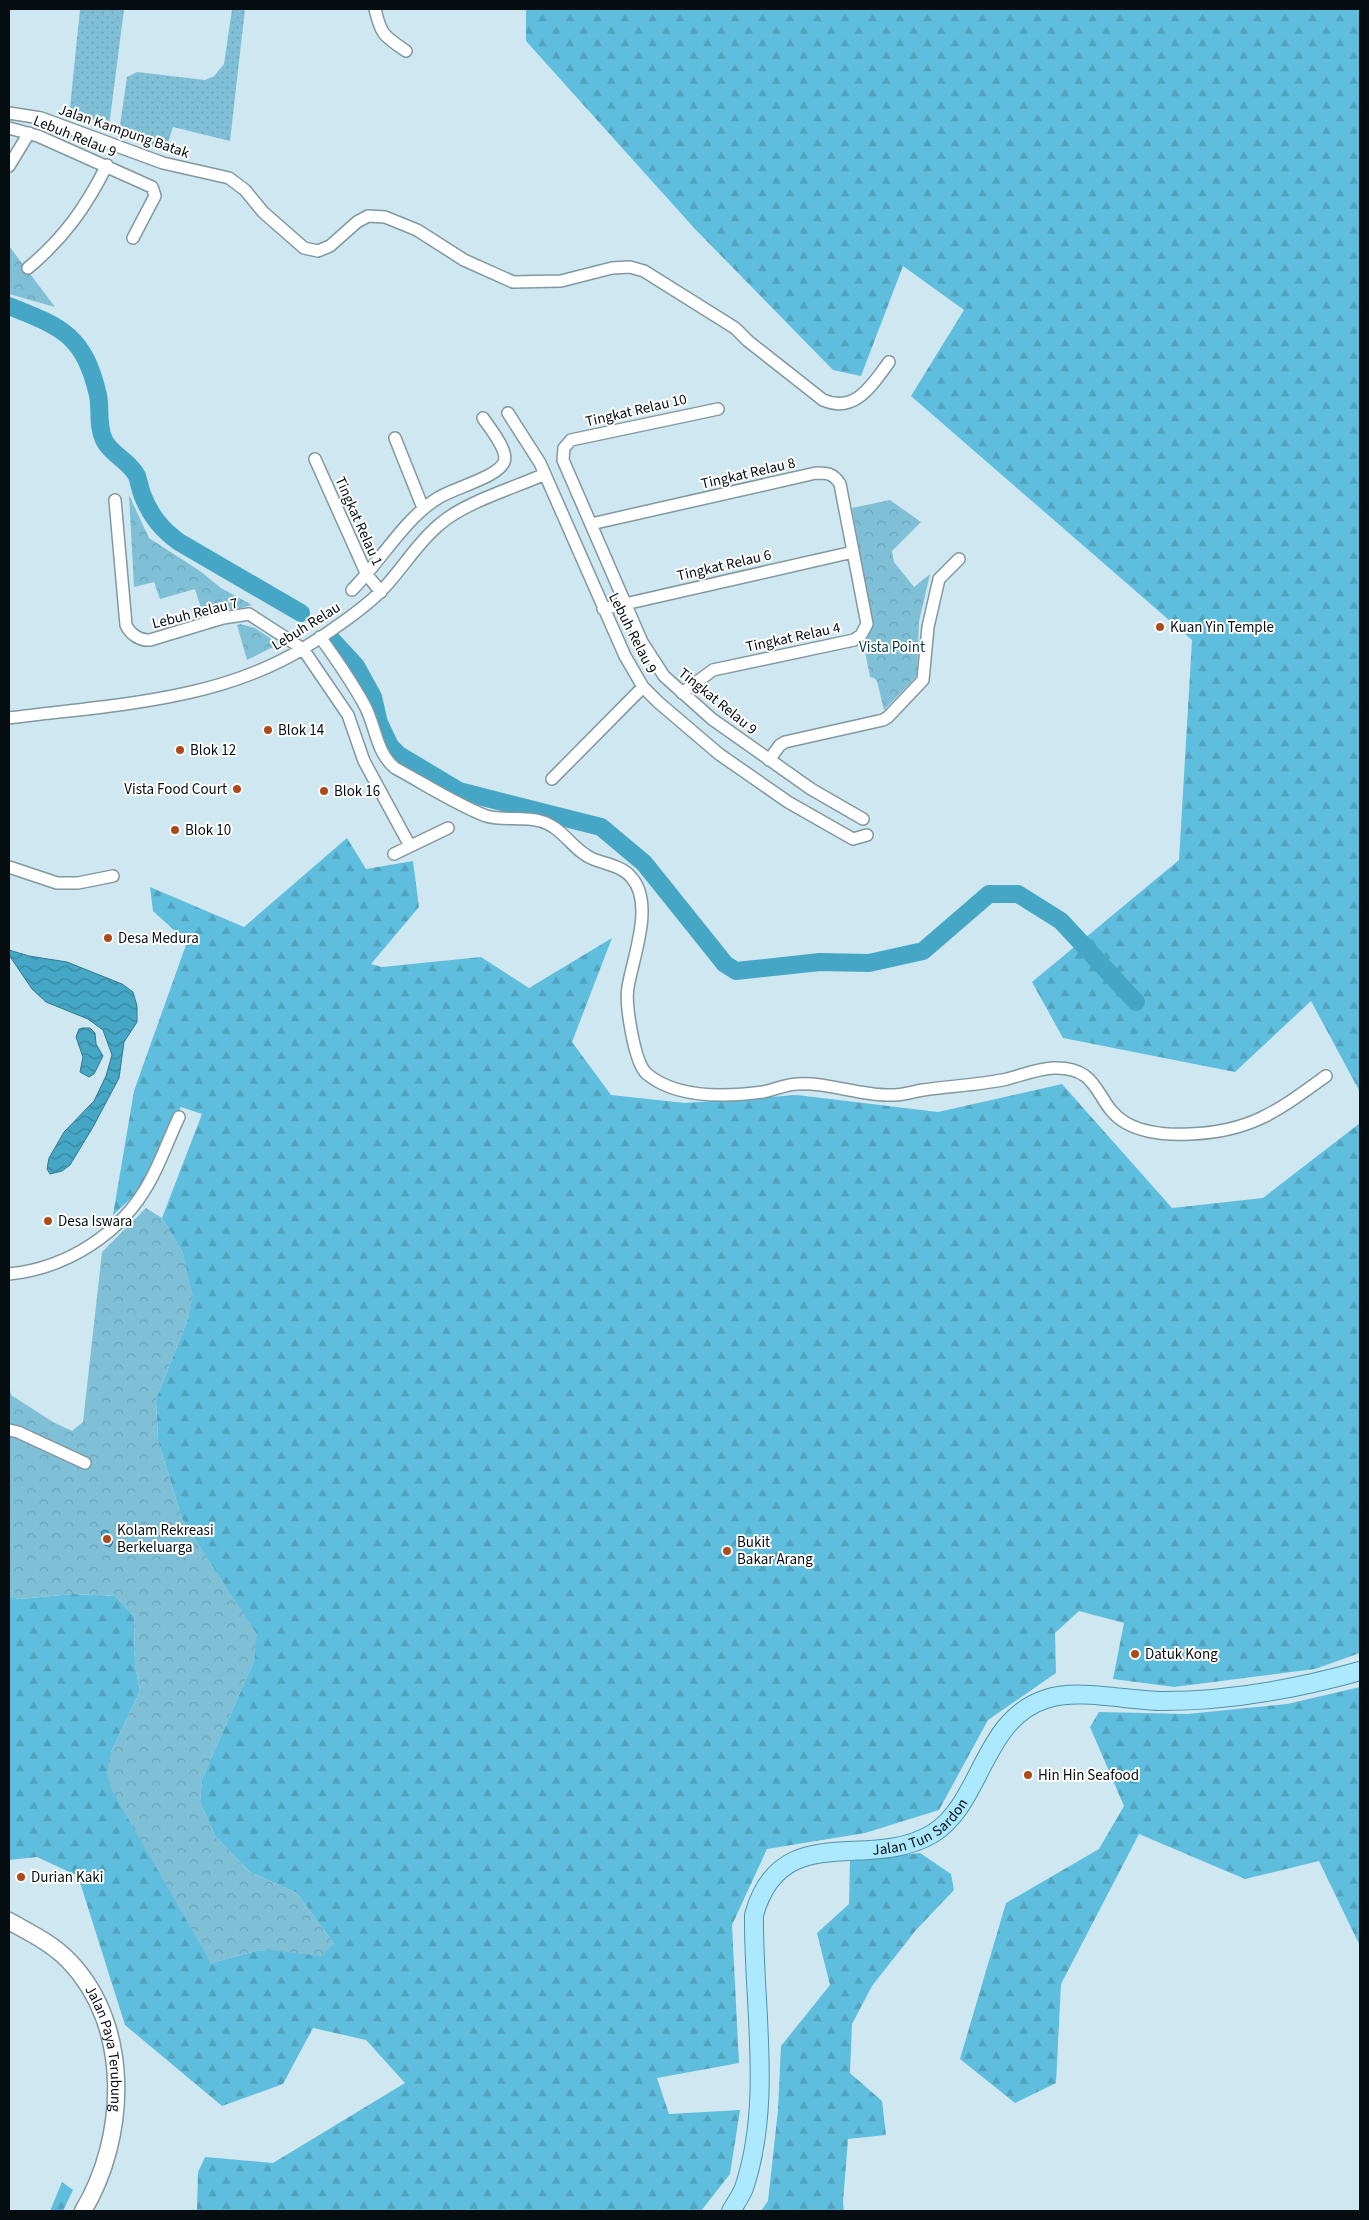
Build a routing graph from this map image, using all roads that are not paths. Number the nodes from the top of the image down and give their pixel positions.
1 (375, 9) edge
2 (406, 51) dead end
3 (9, 112) edge
4 (9, 128) edge
5 (29, 133) junction
6 (107, 165) junction
7 (9, 166) edge
8 (133, 238) dead end
9 (28, 268) dead end
10 (888, 362) dead end
11 (718, 409) dead end
12 (508, 413) dead end
13 (483, 418) dead end
14 (395, 438) dead end
15 (564, 448) joint
16 (315, 459) dead end
17 (545, 474) junction
18 (115, 500) dead end
19 (423, 508) junction
20 (591, 524) junction
21 (853, 552) junction
22 (959, 559) dead end
23 (367, 575) junction
24 (352, 590) dead end
25 (381, 592) junction
26 (625, 604) junction
27 (603, 609) junction
28 (320, 637) junction
29 (302, 648) junction
30 (643, 686) junction
31 (682, 693) junction
32 (9, 718) edge
33 (769, 760) junction
34 (552, 779) dead end
35 (863, 819) dead end
36 (448, 828) dead end
37 (867, 835) dead end
38 (410, 846) junction
39 (394, 854) dead end
40 (9, 867) edge
41 (113, 876) dead end
42 (1326, 1076) dead end
43 (179, 1118) dead end
44 (9, 1274) edge
45 (9, 1430) edge
46 (85, 1463) dead end
47 (1360, 1671) edge
48 (9, 1921) edge
49 (83, 2211) edge
50 (731, 2211) edge

1 - 2 street
3 - 10 street, Jalan Kampung Batak
4 - 5 street, Lebuh Relau 9
5 - 6 street, Lebuh Relau 9
5 - 7 street
6 - 8 street, Lebuh Relau 9
6 - 9 street
11 - 15 street, Tingkat Relau 10
12 - 17 street, Lebuh Relau 9
13 - 19 street
14 - 19 street
15 - 20 street, Tingkat Relau 9
16 - 23 street, Tingkat Relau 1
17 - 25 street, Lebuh Relau
17 - 27 street, Lebuh Relau 9
18 - 29 street, Lebuh Relau 7
19 - 23 street
20 - 21 street, Tingkat Relau 8
20 - 26 street, Tingkat Relau 9
21 - 26 street, Tingkat Relau 6
21 - 31 street, Tingkat Relau 4
22 - 33 street
23 - 24 street
23 - 25 street, Tingkat Relau 1
25 - 28 street, Lebuh Relau
26 - 27 street, Tingkat Relau 6
26 - 31 street, Tingkat Relau 9
27 - 30 street, Lebuh Relau 9
28 - 29 street, Lebuh Relau
28 - 42 street
29 - 32 street, Lebuh Relau
29 - 38 street
30 - 34 street
30 - 37 street, Lebuh Relau 9
31 - 33 street, Tingkat Relau 9
33 - 35 street, Tingkat Relau 9
36 - 38 street
38 - 39 street
40 - 41 street
43 - 44 street
45 - 46 street
47 - 50 main road, Jalan Tun Sardon
48 - 49 main road, Jalan Paya Terubung

